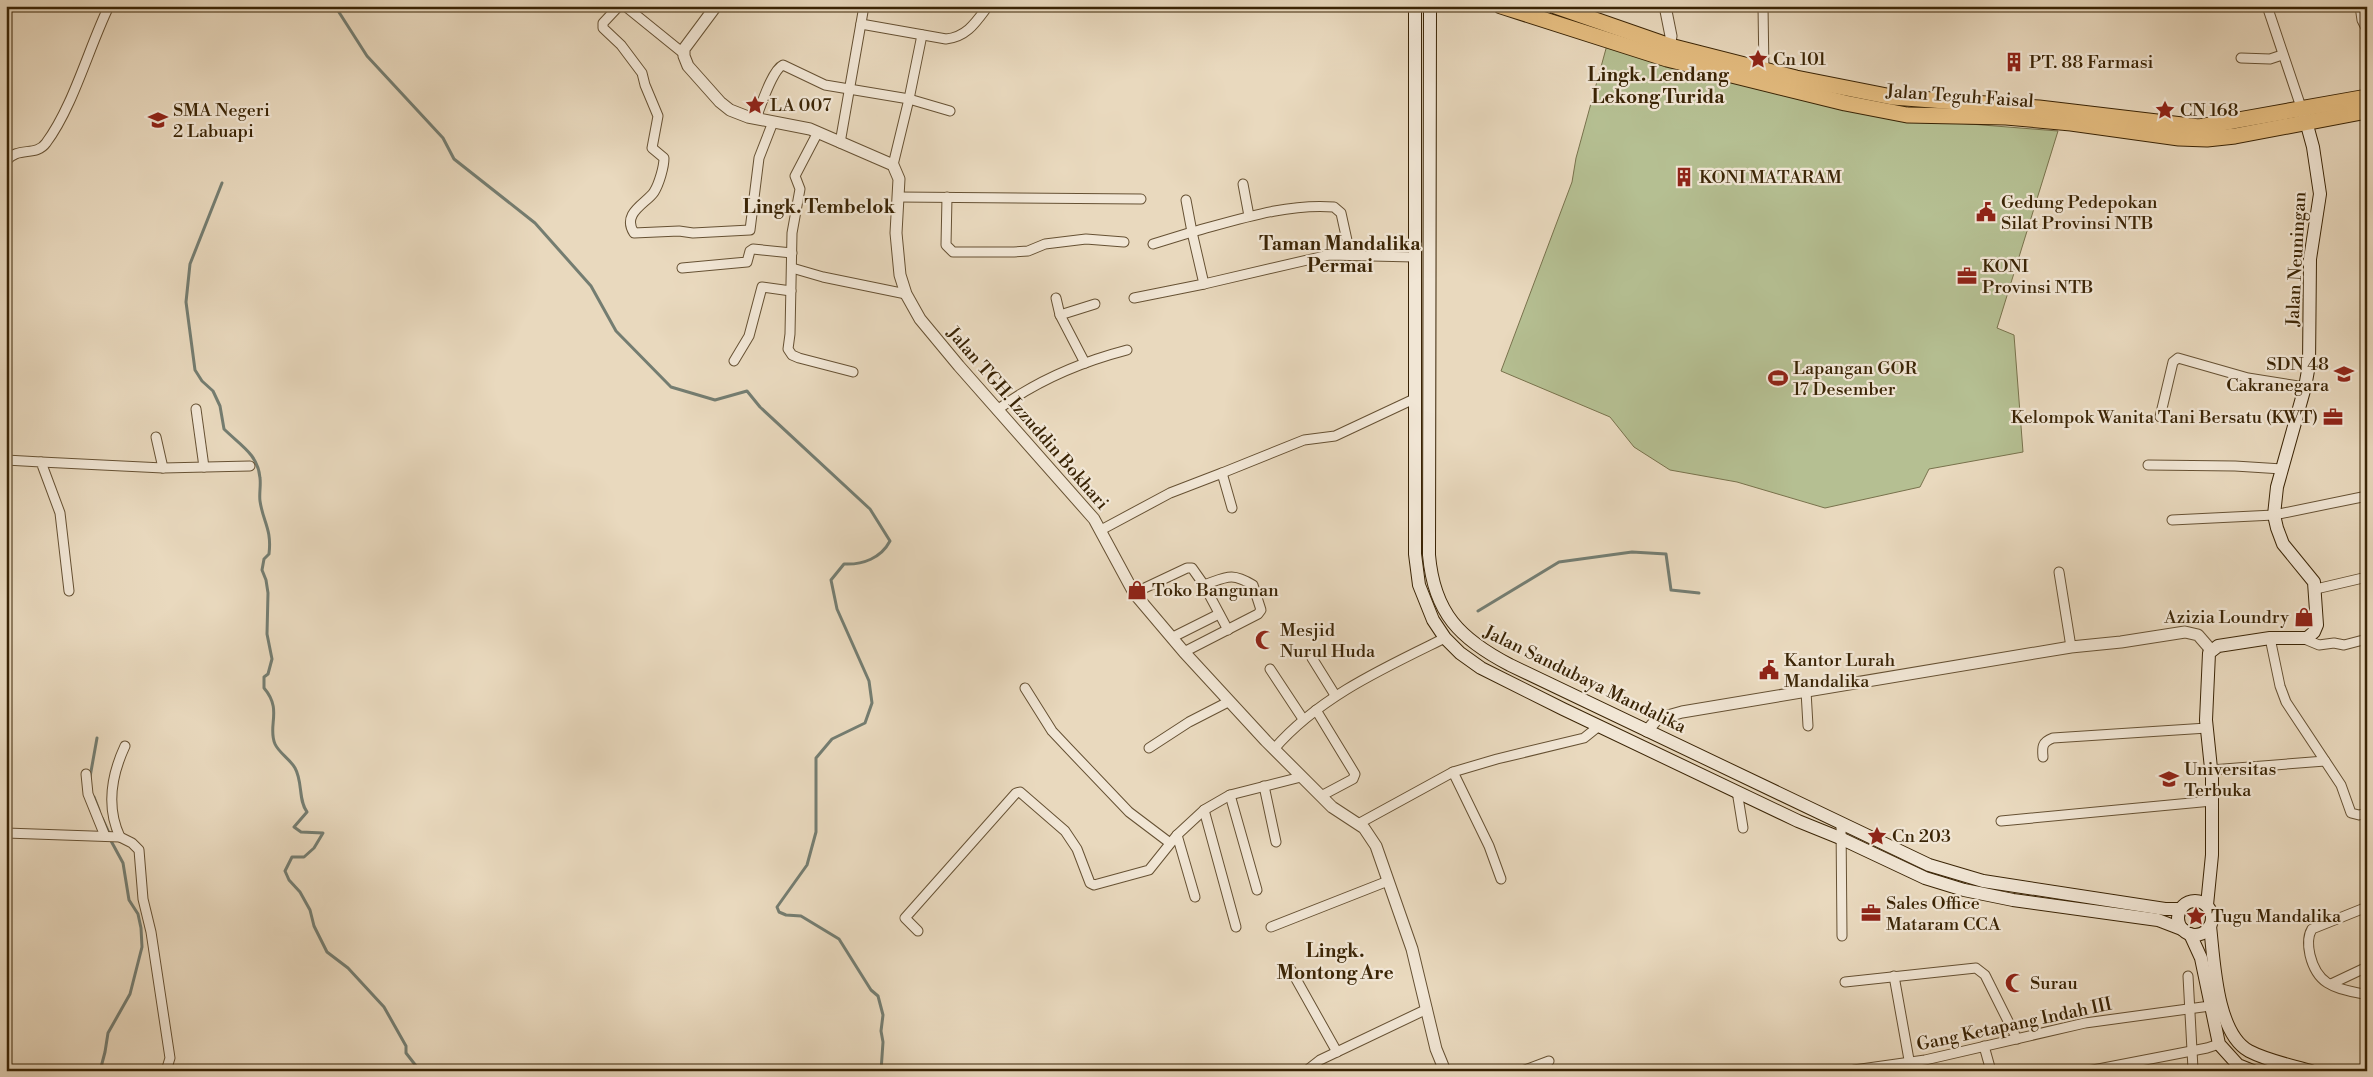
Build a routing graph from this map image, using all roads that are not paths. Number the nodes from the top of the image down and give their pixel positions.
1 (109, 6) edge
2 (619, 6) edge
3 (625, 6) edge
4 (716, 6) edge
5 (864, 6) edge
6 (988, 6) edge
7 (1415, 6) edge
8 (1430, 6) edge
9 (1501, 6) edge
10 (1554, 6) edge
11 (1665, 6) edge
12 (1763, 6) edge
13 (2267, 6) edge
14 (2360, 6) edge
15 (861, 24) junction
16 (2367, 30) edge
17 (922, 35) junction
18 (1668, 52) junction
19 (683, 53) junction
20 (2282, 55) junction
21 (2241, 58) dead end
22 (1764, 77) junction
23 (1849, 88) junction
24 (849, 90) junction
25 (2367, 97) edge
26 (910, 99) junction
27 (1845, 103) junction
28 (950, 111) dead end
29 (2367, 111) edge
30 (2304, 116) junction
31 (756, 118) junction
32 (773, 122) junction
33 (818, 132) junction
34 (840, 143) junction
35 (6, 161) edge
36 (893, 165) junction
37 (1243, 184) dead end
38 (1415, 196) junction
39 (1431, 196) junction
40 (898, 197) junction
41 (947, 197) junction
42 (1141, 199) dead end
43 (1186, 200) dead end
44 (1249, 216) junction
45 (750, 230) junction
46 (760, 230) dead end
47 (1192, 232) junction
48 (1124, 242) dead end
49 (1153, 244) dead end
50 (792, 253) junction
51 (1350, 254) junction
52 (1414, 257) junction
53 (682, 268) dead end
54 (792, 268) junction
55 (1204, 284) junction
56 (791, 291) junction
57 (906, 294) junction
58 (1056, 298) dead end
59 (1134, 298) dead end
60 (1095, 304) dead end
61 (1060, 315) junction
62 (1127, 350) dead end
63 (734, 361) dead end
64 (1085, 363) junction
65 (852, 372) dead end
66 (1415, 377) junction
67 (1430, 377) junction
68 (2305, 387) junction
69 (1414, 398) junction
70 (196, 409) dead end
71 (997, 410) junction
72 (2160, 417) dead end
73 (156, 436) dead end
74 (6, 460) edge
75 (41, 462) junction
76 (2148, 465) dead end
77 (250, 466) dead end
78 (204, 467) junction
79 (163, 468) junction
80 (2282, 469) junction
81 (1222, 473) junction
82 (2367, 496) edge
83 (1232, 508) dead end
84 (2274, 515) junction
85 (2172, 520) dead end
86 (1101, 530) junction
87 (2059, 572) dead end
88 (2367, 578) edge
89 (1204, 585) junction
90 (2316, 589) junction
91 (69, 591) dead end
92 (1134, 593) junction
93 (1219, 614) junction
94 (1228, 630) junction
95 (1172, 637) junction
96 (1445, 638) junction
97 (2270, 638) junction
98 (2302, 638) junction
99 (2367, 639) edge
100 (2071, 647) junction
101 (2211, 650) junction
102 (1184, 652) junction
103 (1312, 658) dead end
104 (1270, 669) dead end
105 (1024, 688) dead end
106 (1806, 691) junction
107 (1335, 695) junction
108 (1228, 702) junction
109 (1316, 710) junction
110 (1303, 719) junction
111 (1630, 723) junction
112 (1599, 726) junction
113 (1808, 726) dead end
114 (2207, 728) junction
115 (1648, 731) junction
116 (1622, 738) junction
117 (125, 746) dead end
118 (1149, 748) dead end
119 (1274, 749) junction
120 (2043, 757) dead end
121 (2324, 761) junction
122 (2211, 770) junction
123 (1453, 772) junction
124 (86, 774) dead end
125 (1301, 777) junction
126 (1264, 786) junction
127 (1737, 790) junction
128 (1230, 795) junction
129 (1321, 796) junction
130 (2212, 801) junction
131 (1204, 810) junction
132 (2367, 813) edge
133 (2001, 821) dead end
134 (1841, 823) junction
135 (1358, 824) junction
136 (1743, 828) dead end
137 (6, 833) edge
138 (1177, 835) junction
139 (105, 836) junction
140 (120, 837) junction
141 (1840, 838) junction
142 (1276, 842) dead end
143 (1170, 843) junction
144 (1501, 879) dead end
145 (1388, 881) junction
146 (1257, 890) dead end
147 (1195, 897) dead end
148 (2207, 905) junction
149 (2367, 907) edge
150 (2181, 909) junction
151 (2210, 926) junction
152 (1236, 927) dead end
153 (1270, 927) dead end
154 (918, 931) dead end
155 (2187, 932) junction
156 (1842, 936) dead end
157 (2367, 967) edge
158 (1291, 970) dead end
159 (1894, 976) junction
160 (2188, 976) dead end
161 (1845, 982) dead end
162 (2331, 984) junction
163 (2367, 995) edge
164 (2210, 1006) junction
165 (1427, 1009) junction
166 (2191, 1009) junction
167 (2017, 1039) junction
168 (2219, 1044) junction
169 (1984, 1046) junction
170 (2193, 1051) junction
171 (1337, 1052) junction
172 (1549, 1061) dead end
173 (1910, 1067) edge
174 (2239, 1068) edge
175 (2193, 1069) dead end
176 (1854, 1070) edge
177 (166, 1071) edge
178 (1306, 1071) edge
179 (1445, 1071) edge
180 (1522, 1071) edge
181 (1991, 1071) edge
182 (2088, 1071) edge
183 (2253, 1071) edge
184 (2311, 1071) edge

1 - 35 street
2 - 45 street
3 - 19 street
4 - 19 street
5 - 15 street
6 - 17 street
7 - 38 main road
8 - 39 main road, Jalan Sandubaya Mandalika
9 - 18 highway, Jalan Teguh Faisal
10 - 18 highway, Jalan Teguh Faisal
11 - 18 street
12 - 22 street
13 - 20 street
14 - 16 street
15 - 17 street
15 - 24 street
17 - 26 street
18 - 22 highway, Jalan Teguh Faisal
19 - 31 street
20 - 21 street
20 - 30 street
22 - 23 highway, Jalan Teguh Faisal
22 - 27 highway, Jalan Teguh Faisal
23 - 27 highway
23 - 30 highway, Jalan Teguh Faisal
24 - 26 street
24 - 31 street
24 - 34 street
25 - 30 highway, Jalan Teguh Faisal
26 - 28 street
26 - 36 street
27 - 30 highway, Jalan Teguh Faisal
29 - 30 highway, Jalan Teguh Faisal
30 - 68 main road, Jalan Neuningan
31 - 32 street
32 - 33 street
32 - 45 street
33 - 34 street
33 - 50 street
34 - 36 street
36 - 40 street, Jalan TGH. Izzuddin Bokhari
37 - 44 street
38 - 39 main road
38 - 52 main road
39 - 67 main road, Jalan Sandubaya Mandalika
40 - 41 street
40 - 57 street, Jalan TGH. Izzuddin Bokhari
41 - 42 street
41 - 48 street
43 - 47 street
44 - 47 street
44 - 51 street
45 - 46 street
47 - 49 street
47 - 55 street
50 - 53 street
50 - 54 street
51 - 52 street
51 - 55 street
52 - 66 main road
54 - 56 street
54 - 57 street
55 - 59 street
56 - 63 street
56 - 65 street
57 - 71 street, Jalan TGH. Izzuddin Bokhari
58 - 61 street
60 - 61 street
61 - 64 street
62 - 64 street
64 - 71 street
66 - 67 main road
66 - 69 main road
67 - 111 main road, Jalan Sandubaya Mandalika
68 - 72 street
68 - 80 main road, Jalan Neuningan
69 - 81 street
69 - 96 main road
70 - 78 street
71 - 86 street, Jalan TGH. Izzuddin Bokhari
73 - 79 street
74 - 75 street
75 - 79 street
75 - 91 street
76 - 80 street
77 - 78 street
78 - 79 street
80 - 84 main road, Jalan Neuningan
81 - 83 street
81 - 86 street
82 - 84 street
84 - 85 street
84 - 90 main road, Jalan Neuningan
86 - 92 street, Jalan TGH. Izzuddin Bokhari
87 - 100 street
88 - 90 street
89 - 92 street
89 - 93 street
89 - 94 street
90 - 98 main road
92 - 95 street, Jalan TGH. Izzuddin Bokhari
93 - 94 street
93 - 95 street
94 - 102 street
95 - 102 street, Jalan TGH. Izzuddin Bokhari
96 - 107 street
96 - 112 main road
97 - 98 main road
97 - 101 main road
97 - 121 street
98 - 99 street
100 - 101 street
100 - 106 street
101 - 114 main road
102 - 108 street, Jalan TGH. Izzuddin Bokhari
103 - 107 street
104 - 110 street
105 - 143 street
106 - 113 street
106 - 115 street
107 - 109 street
108 - 118 street
108 - 119 street, Jalan TGH. Izzuddin Bokhari
109 - 110 street
109 - 129 street
110 - 119 street
111 - 115 main road, Jalan Sandubaya Mandalika
111 - 116 main road
112 - 116 main road
112 - 123 street
114 - 120 street
114 - 122 main road
115 - 134 main road, Jalan Sandubaya Mandalika
116 - 127 main road
117 - 140 street
119 - 125 street, Jalan TGH. Izzuddin Bokhari
121 - 122 street
121 - 132 street
122 - 130 main road
123 - 135 street
123 - 144 street
124 - 139 street
125 - 126 street
125 - 129 street, Jalan TGH. Izzuddin Bokhari
126 - 128 street
126 - 142 street
127 - 136 street
127 - 141 main road
128 - 131 street
128 - 146 street
129 - 135 street, Jalan TGH. Izzuddin Bokhari
130 - 133 street
130 - 148 main road
131 - 138 street
131 - 152 street
134 - 141 street
134 - 150 main road, Jalan Sandubaya Mandalika
135 - 145 street, Jalan TGH. Izzuddin Bokhari
137 - 139 street
138 - 143 street
138 - 147 street
139 - 140 street
140 - 177 street
141 - 155 main road
141 - 156 street
143 - 154 street
145 - 153 street
145 - 165 street, Jalan TGH. Izzuddin Bokhari
148 - 150 main road
148 - 151 main road
149 - 162 street
150 - 155 main road
151 - 155 main road
151 - 184 main road
155 - 164 main road
157 - 162 street
158 - 171 street
159 - 161 street
159 - 167 street
159 - 173 street
160 - 166 street
162 - 163 street
164 - 166 street, Gang Ketapang Indah III
164 - 168 main road
165 - 171 street
165 - 179 street, Jalan TGH. Izzuddin Bokhari
166 - 167 street, Gang Ketapang Indah III
166 - 170 street
167 - 169 street, Gang Ketapang Indah III
168 - 170 street
168 - 174 main road
169 - 173 street, Gang Ketapang Indah III
169 - 181 street
170 - 175 street
170 - 182 street
171 - 178 street
172 - 180 street
173 - 176 street, Gang Ketapang Indah III
174 - 183 main road

